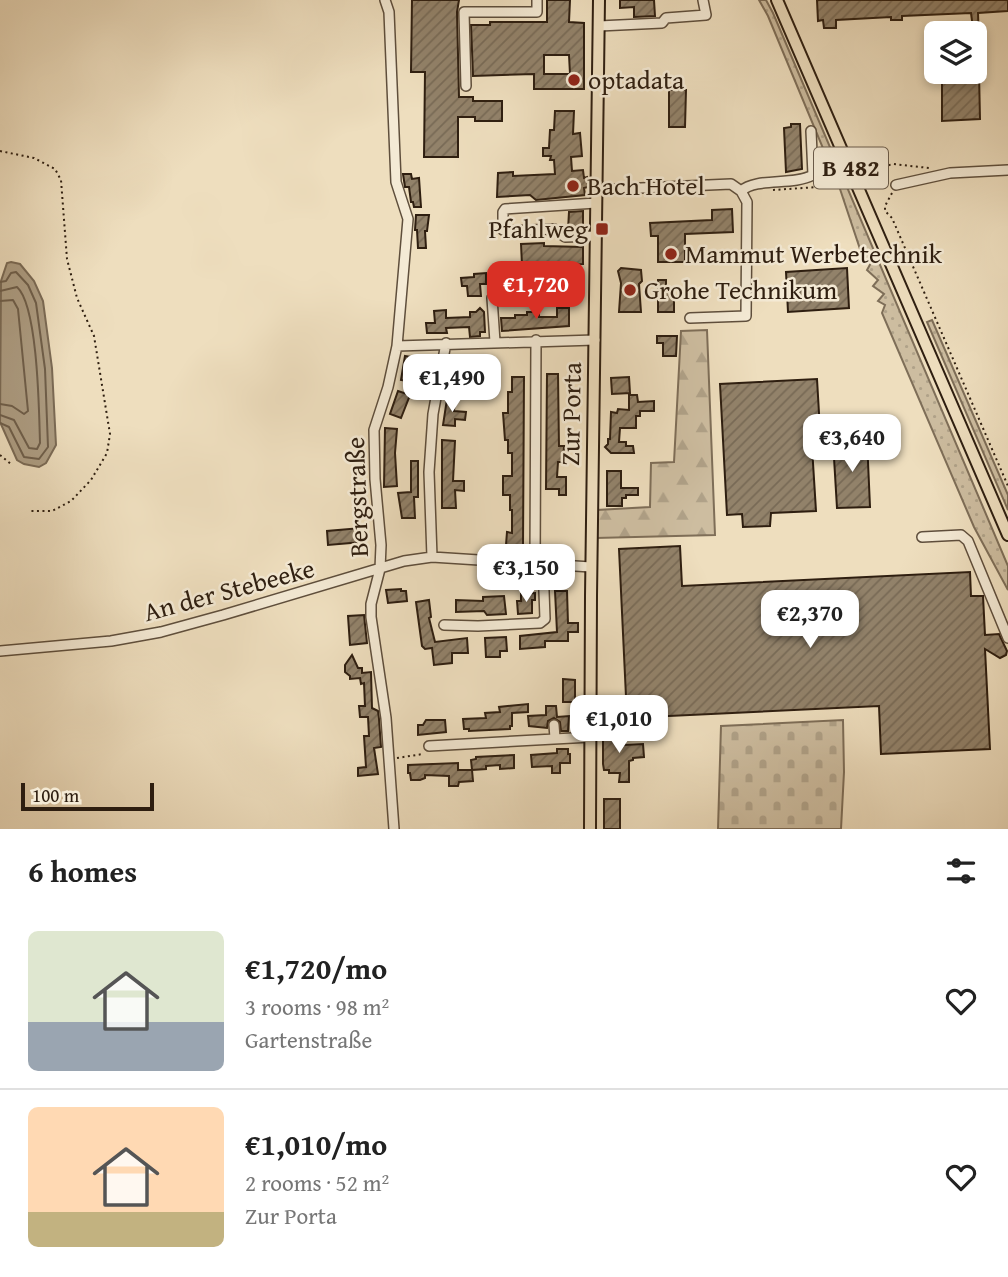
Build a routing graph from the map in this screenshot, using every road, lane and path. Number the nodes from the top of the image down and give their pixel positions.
1 (385, 0) edge
2 (537, 0) edge
3 (599, 0) edge
4 (703, 0) edge
5 (777, 0) edge
6 (599, 26) junction
7 (466, 86) dead end
8 (811, 131) dead end
9 (0, 151) edge
10 (932, 168) dead end
11 (1008, 170) edge
12 (896, 184) joint
13 (596, 190) junction
14 (773, 190) dead end
15 (741, 191) junction
16 (596, 203) junction
17 (596, 236) junction
18 (492, 299) dead end
19 (690, 318) dead end
20 (536, 340) junction
21 (595, 340) junction
22 (495, 342) junction
23 (446, 343) junction
24 (397, 346) junction
25 (0, 455) edge
26 (12, 465) dead end
27 (1008, 486) edge
28 (30, 512) dead end
29 (1008, 535) edge
30 (922, 537) dead end
31 (432, 557) junction
32 (539, 564) junction
33 (591, 567) junction
34 (380, 569) junction
35 (444, 625) dead end
36 (1008, 638) edge
37 (0, 650) edge
38 (554, 725) dead end
39 (591, 737) junction
40 (555, 738) junction
41 (429, 746) joint
42 (389, 758) junction
43 (394, 829) edge
44 (590, 829) edge

1 - 24 street, Bergstraße
2 - 7 street
3 - 6 main road, Zur Porta
4 - 6 street
5 - 29 main road, B 482
6 - 13 main road, Zur Porta
8 - 15 street
9 - 28 path
10 - 14 path, bridge
11 - 12 street
12 - 27 path
13 - 15 street
13 - 16 main road, Zur Porta
15 - 19 street
16 - 17 main road, Zur Porta
16 - 17 street
17 - 21 main road, Zur Porta
18 - 22 street
20 - 21 street
20 - 22 street
20 - 32 street
21 - 33 main road, Zur Porta
22 - 23 street
23 - 24 street
23 - 31 street
24 - 34 street, Bergstraße
25 - 26 path
30 - 36 street
31 - 32 street, An der Stebeeke
31 - 34 street, An der Stebeeke
32 - 33 street, An der Stebeeke
32 - 35 street
33 - 39 main road, Zur Porta
34 - 37 street, An der Stebeeke
34 - 42 street, Bergstraße
38 - 40 street
39 - 40 street
39 - 44 main road, Zur Porta
40 - 41 street
41 - 42 path
42 - 43 street, Bergstraße

